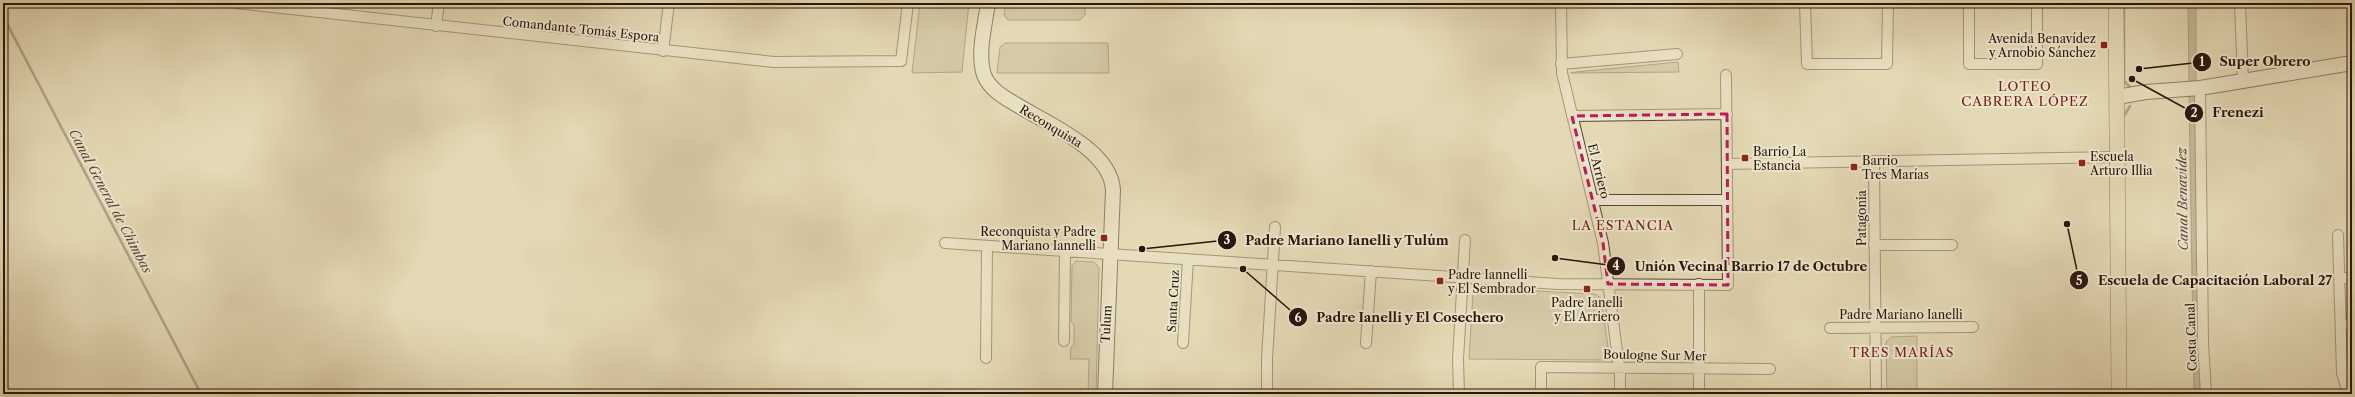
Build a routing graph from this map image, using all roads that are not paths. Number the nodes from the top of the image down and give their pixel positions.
1 (236, 3) edge
2 (438, 3) edge
3 (669, 3) edge
4 (908, 3) edge
5 (988, 3) edge
6 (1561, 3) edge
7 (1805, 3) edge
8 (1888, 3) edge
9 (1969, 3) edge
10 (2037, 3) edge
11 (2116, 3) edge
12 (2240, 3) edge
13 (436, 26) junction
14 (664, 51) junction
15 (1677, 54) dead end
16 (2352, 63) edge
17 (1562, 64) junction
18 (1726, 75) dead end
19 (2243, 80) junction
20 (2195, 88) junction
21 (2117, 97) junction
22 (1726, 114) junction
23 (1572, 116) junction
24 (2117, 157) junction
25 (1874, 161) junction
26 (1727, 164) junction
27 (1593, 200) junction
28 (1727, 200) junction
29 (1275, 226) dead end
30 (2338, 235) dead end
31 (1465, 240) dead end
32 (945, 243) dead end
33 (1874, 245) junction
34 (1952, 245) dead end
35 (987, 246) junction
36 (1065, 251) junction
37 (1110, 254) junction
38 (1188, 259) junction
39 (1273, 265) junction
40 (1370, 271) junction
41 (1463, 277) junction
42 (2339, 278) junction
43 (2352, 278) edge
44 (1608, 284) junction
45 (1699, 284) junction
46 (2352, 324) edge
47 (2341, 325) junction
48 (1973, 327) dead end
49 (1830, 328) dead end
50 (1875, 328) junction
51 (1064, 341) dead end
52 (1366, 342) dead end
53 (1183, 343) dead end
54 (986, 358) dead end
55 (1619, 368) junction
56 (1699, 369) junction
57 (1770, 369) dead end
58 (2346, 377) edge
59 (1105, 394) edge
60 (1268, 394) edge
61 (1459, 394) edge
62 (1541, 394) edge
63 (1620, 394) edge
64 (1700, 394) edge
65 (1876, 394) edge
66 (2119, 394) edge
67 (2206, 394) edge
68 (2348, 394) edge

1 - 13 street, Comandante Tomás Espora
2 - 13 street
3 - 14 street
4 - 14 street, Comandante Tomás Espora
5 - 37 street, Reconquista
6 - 17 street, El Arriero
7 - 8 street
9 - 10 street
11 - 21 main road
12 - 19 street
13 - 14 street, Comandante Tomás Espora
15 - 17 street
16 - 19 street
17 - 23 street, El Arriero
18 - 22 street
19 - 20 street
20 - 21 street
20 - 67 street, Costa Canal
21 - 24 main road
22 - 23 street
22 - 26 street
23 - 27 street, El Arriero
24 - 25 street
24 - 66 main road
25 - 26 street
25 - 33 street, Patagonia
26 - 28 street
27 - 28 street
27 - 44 street, El Arriero
28 - 45 street
29 - 39 street
30 - 42 street
31 - 41 street
32 - 35 street
33 - 34 street
33 - 50 street, Patagonia
35 - 36 street
35 - 54 street
36 - 37 street
36 - 51 street
37 - 38 street
37 - 59 street, Tulum
38 - 39 street
38 - 53 street, Santa Cruz
39 - 40 street
39 - 60 street
40 - 41 street
40 - 52 street
41 - 44 street
41 - 61 street
42 - 43 street
42 - 47 street
44 - 45 street
44 - 55 street, El Arriero
45 - 56 street
46 - 47 street
47 - 58 street
48 - 50 street, Padre Mariano Ianelli
49 - 50 street, Padre Mariano Ianelli
50 - 65 street, Patagonia
55 - 56 street, Boulogne Sur Mer
55 - 62 street, Boulogne Sur Mer
55 - 63 street, El Arriero
56 - 57 street, Boulogne Sur Mer
56 - 64 street
58 - 68 street

